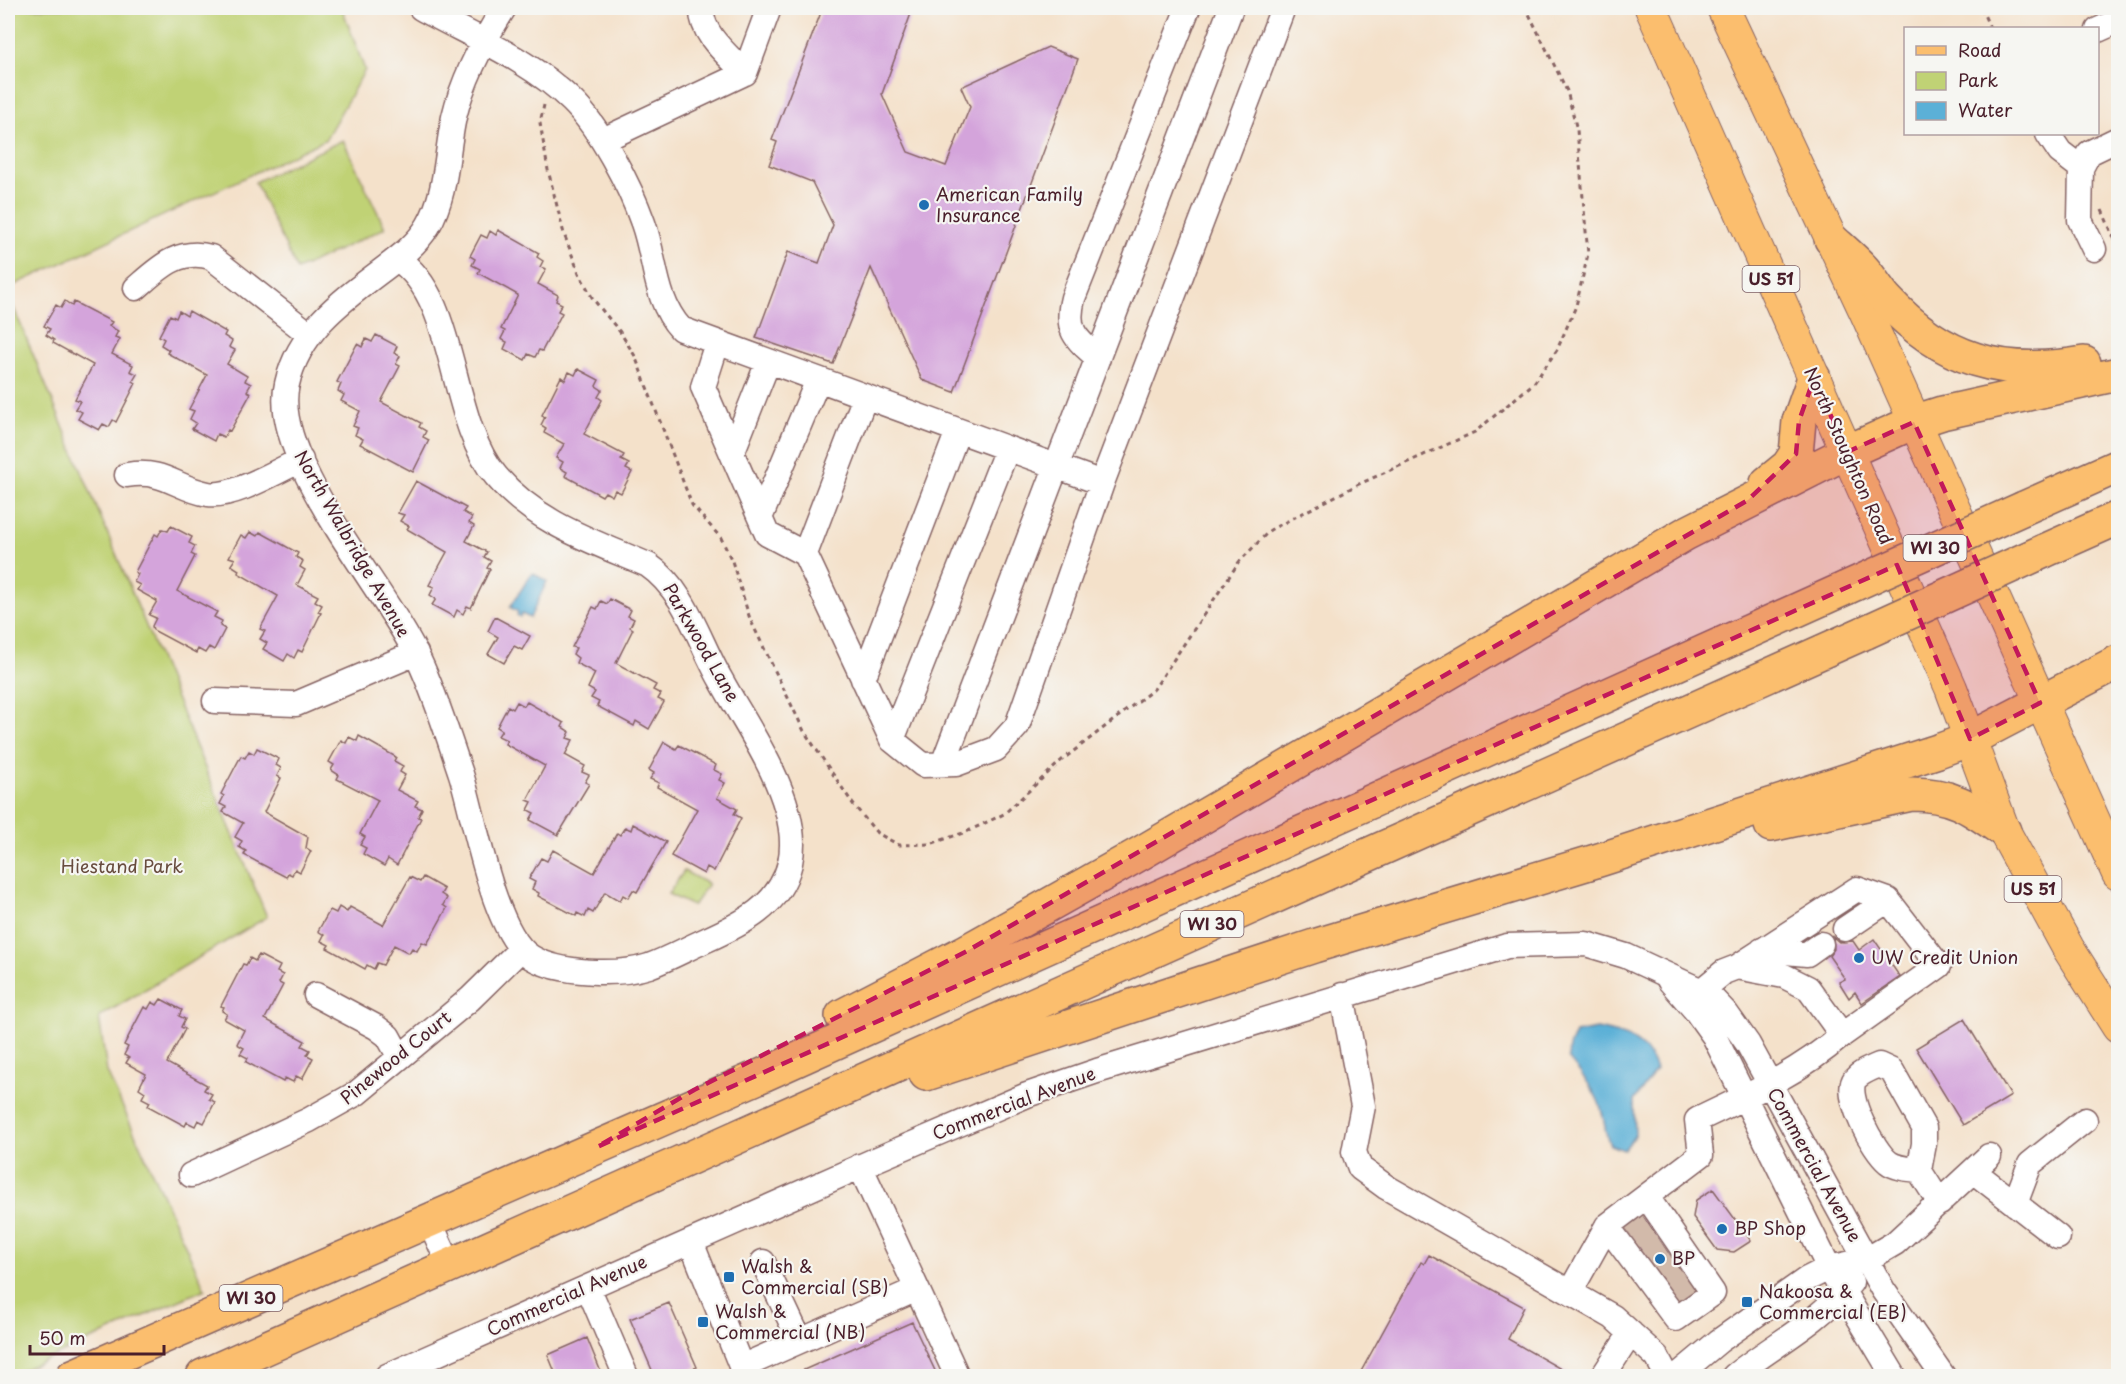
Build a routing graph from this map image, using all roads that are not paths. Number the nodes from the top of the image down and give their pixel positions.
1 (421, 8) edge
2 (504, 8) edge
3 (702, 8) edge
4 (769, 8) edge
5 (1188, 8) edge
6 (1231, 8) edge
7 (1651, 8) edge
8 (1723, 8) edge
9 (1734, 8) edge
10 (1280, 9) edge
11 (2118, 21) edge
12 (2099, 29) edge
13 (483, 41) junction
14 (745, 73) junction
15 (1769, 111) junction
16 (2049, 135) edge
17 (2118, 139) edge
18 (603, 140) junction
19 (2081, 168) junction
20 (1831, 239) junction
21 (2094, 249) dead end
22 (397, 259) junction
23 (136, 288) dead end
24 (309, 334) junction
25 (717, 343) junction
26 (2118, 357) edge
27 (1098, 358) junction
28 (768, 362) junction
29 (2118, 374) edge
30 (1814, 378) junction
31 (818, 380) junction
32 (865, 397) junction
33 (1914, 423) junction
34 (958, 431) junction
35 (1007, 449) junction
36 (1847, 452) junction
37 (732, 453) junction
38 (300, 460) junction
39 (2118, 466) edge
40 (1057, 467) junction
41 (127, 475) dead end
42 (1102, 483) junction
43 (1748, 500) junction
44 (760, 518) junction
45 (2118, 518) edge
46 (805, 554) junction
47 (416, 653) junction
48 (2118, 662) edge
49 (863, 679) junction
50 (215, 702) dead end
51 (2040, 703) junction
52 (1970, 739) junction
53 (892, 740) junction
54 (943, 764) junction
55 (2004, 831) junction
56 (1599, 860) junction
57 (2118, 874) edge
58 (1888, 900) junction
59 (1845, 929) dead end
60 (1821, 945) dead end
61 (521, 949) junction
62 (1762, 950) junction
63 (557, 967) joint
64 (1737, 967) junction
65 (1665, 976) junction
66 (1701, 991) junction
67 (316, 995) dead end
68 (1342, 995) junction
69 (2118, 1028) edge
70 (1842, 1035) junction
71 (399, 1056) junction
72 (1769, 1083) junction
73 (1746, 1097) junction
74 (2085, 1120) dead end
75 (597, 1147) junction
76 (860, 1166) junction
77 (1919, 1170) dead end
78 (191, 1175) dead end
79 (1647, 1197) junction
80 (1940, 1203) junction
81 (2015, 1204) junction
82 (559, 1218) junction
83 (429, 1220) junction
84 (2058, 1237) dead end
85 (691, 1242) junction
86 (1657, 1257) junction
87 (1866, 1260) junction
88 (763, 1262) dead end
89 (450, 1266) junction
90 (1829, 1268) junction
91 (588, 1287) junction
92 (917, 1289) junction
93 (1570, 1292) junction
94 (1843, 1292) junction
95 (1631, 1333) junction
96 (800, 1341) junction
97 (743, 1372) edge
98 (73, 1377) edge
99 (203, 1377) edge
100 (387, 1377) edge
101 (626, 1377) edge
102 (957, 1377) edge
103 (1603, 1377) edge
104 (1667, 1377) edge
105 (1677, 1377) edge
106 (1734, 1377) edge
107 (1894, 1377) edge
108 (1943, 1377) edge

1 - 13 street
2 - 13 street, North Walbridge Avenue
3 - 14 street
4 - 14 street
5 - 27 street
6 - 27 street
7 - 30 main road, North Stoughton Road / US 51
8 - 15 main road
9 - 15 main road
10 - 42 street
11 - 12 street
13 - 18 street
13 - 22 street, North Walbridge Avenue
14 - 18 street
15 - 20 main road
16 - 19 street
17 - 19 street
18 - 25 street
19 - 21 street
20 - 26 highway
20 - 33 main road
22 - 24 street, North Walbridge Avenue
22 - 63 street, Parkwood Lane
23 - 24 street
24 - 38 street, North Walbridge Avenue
25 - 28 street
25 - 37 street
27 - 40 street
28 - 31 street
28 - 37 street
29 - 33 highway
30 - 36 main road, North Stoughton Road / US 51
30 - 43 highway
31 - 32 street
31 - 44 street
32 - 34 street
32 - 46 street
33 - 36 highway
33 - 51 main road
34 - 35 street
34 - 49 street
35 - 40 street
35 - 53 street
36 - 43 highway
36 - 52 main road, North Stoughton Road / US 51
37 - 44 street
38 - 41 street
38 - 47 street, North Walbridge Avenue
39 - 75 highway, WI 30, bridge
40 - 42 street
40 - 54 street
42 - 54 street
43 - 75 highway
44 - 46 street
45 - 82 highway, WI 30, bridge
46 - 49 street
47 - 50 street
47 - 61 street, North Walbridge Avenue
48 - 51 highway
49 - 53 street
51 - 52 highway
51 - 57 main road
52 - 55 main road, North Stoughton Road / US 51
52 - 56 highway
53 - 54 street
55 - 56 highway
55 - 69 main road, North Stoughton Road / US 51
56 - 82 highway
58 - 59 street
58 - 62 street
58 - 70 street
60 - 62 street
61 - 63 street, North Walbridge Avenue
61 - 71 street, Pinewood Court
62 - 64 street
64 - 66 street
64 - 70 street
65 - 66 street, Commercial Avenue
65 - 68 street, Commercial Avenue
65 - 73 street, Commercial Avenue
66 - 72 street, Commercial Avenue
67 - 71 street
68 - 76 street, Commercial Avenue
68 - 93 street
70 - 72 street
71 - 78 street, Pinewood Court
72 - 73 street
72 - 87 street, Commercial Avenue
73 - 79 street
73 - 90 street, Commercial Avenue
74 - 81 street
75 - 83 highway, WI 30
76 - 85 street, Commercial Avenue
76 - 92 street
77 - 80 street
79 - 86 street
79 - 86 street
80 - 81 street
80 - 87 street
81 - 84 street
82 - 89 highway, WI 30
83 - 89 street
83 - 98 highway, WI 30
85 - 91 street, Commercial Avenue
85 - 97 street
86 - 93 street
87 - 90 street
87 - 94 street
87 - 108 street, Commercial Avenue
88 - 96 street
89 - 99 highway, WI 30
90 - 94 street, Commercial Avenue
90 - 105 street
91 - 100 street, Commercial Avenue
91 - 101 street
92 - 96 street
92 - 102 street
93 - 95 street
94 - 106 street
94 - 107 street, Commercial Avenue
95 - 103 street
95 - 104 street
96 - 97 street

